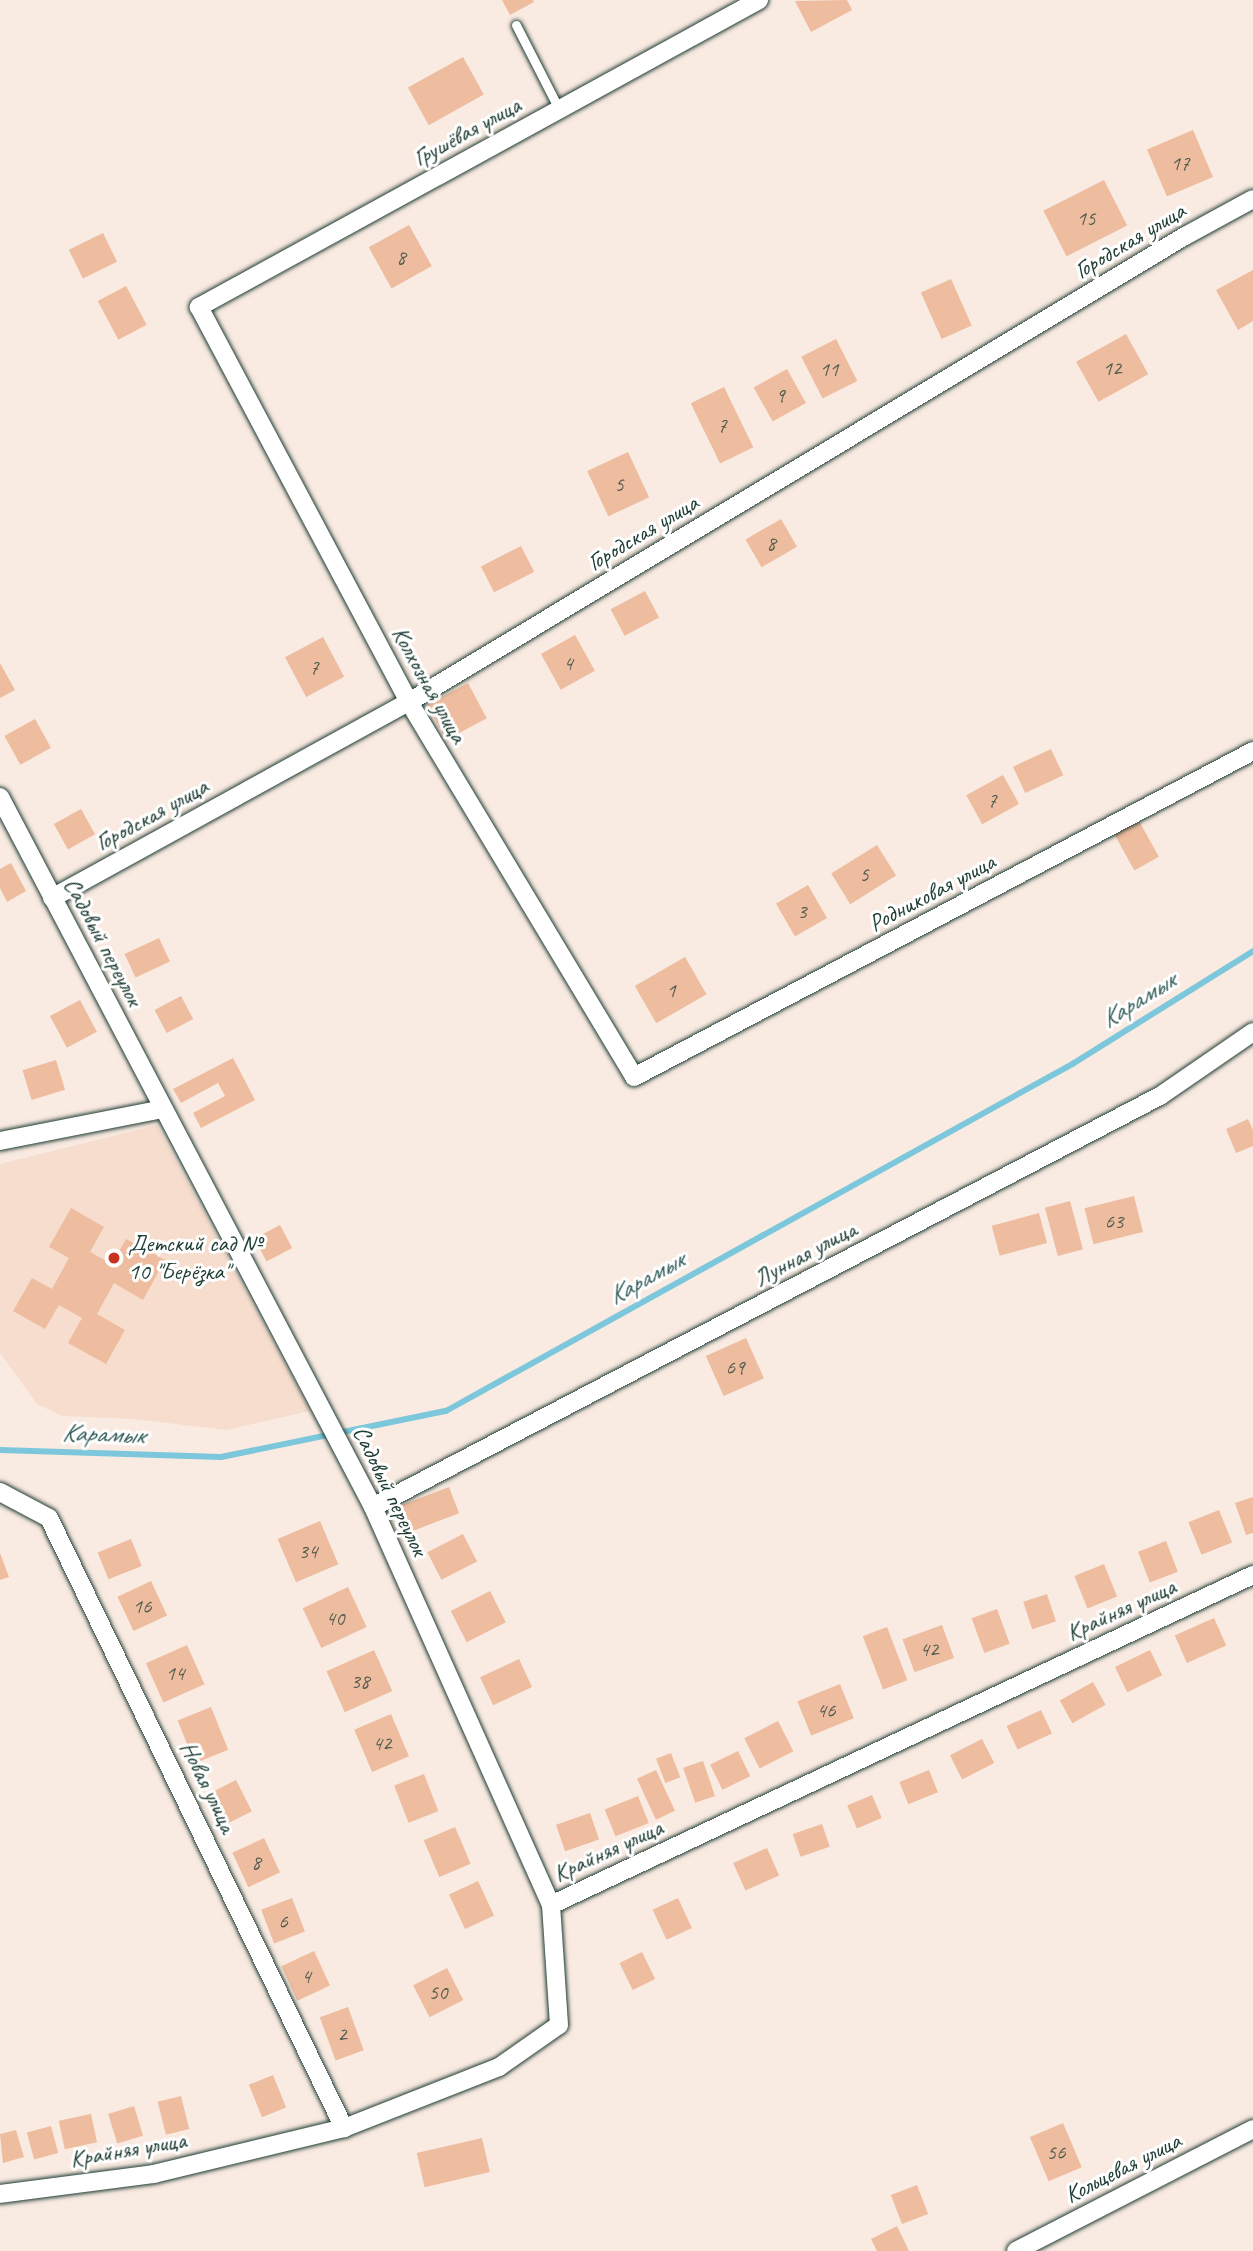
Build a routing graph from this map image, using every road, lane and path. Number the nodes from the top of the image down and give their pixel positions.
1 (759, 0) edge
2 (516, 25) dead end
3 (559, 109) junction
4 (1253, 199) edge
5 (199, 307) joint
6 (409, 702) junction
7 (1253, 751) edge
8 (0, 797) edge
9 (52, 898) junction
10 (1253, 1032) edge
11 (634, 1077) joint
12 (163, 1108) junction
13 (0, 1142) edge
14 (0, 1492) edge
15 (373, 1507) junction
16 (1253, 1575) edge
17 (551, 1905) junction
18 (344, 2128) junction
19 (1253, 2129) edge
20 (0, 2194) edge
21 (1016, 2251) edge

1 - 3 street, Грушёвая улица
2 - 3 lane
3 - 5 street, Грушёвая улица
4 - 6 street, Городская улица
5 - 6 street, Колхозная улица
6 - 9 street, Городская улица
6 - 11 street, Колхозная улица
7 - 11 street, Родниковая улица
8 - 9 street, Садовый переулок
9 - 12 street, Садовый переулок
10 - 15 street, Лунная улица
12 - 13 street
12 - 15 street, Садовый переулок
14 - 18 street, Новая улица
15 - 17 street, Садовый переулок
16 - 17 street, Крайняя улица
17 - 18 street, Крайняя улица
18 - 20 street, Крайняя улица
19 - 21 street, Кольцевая улица

